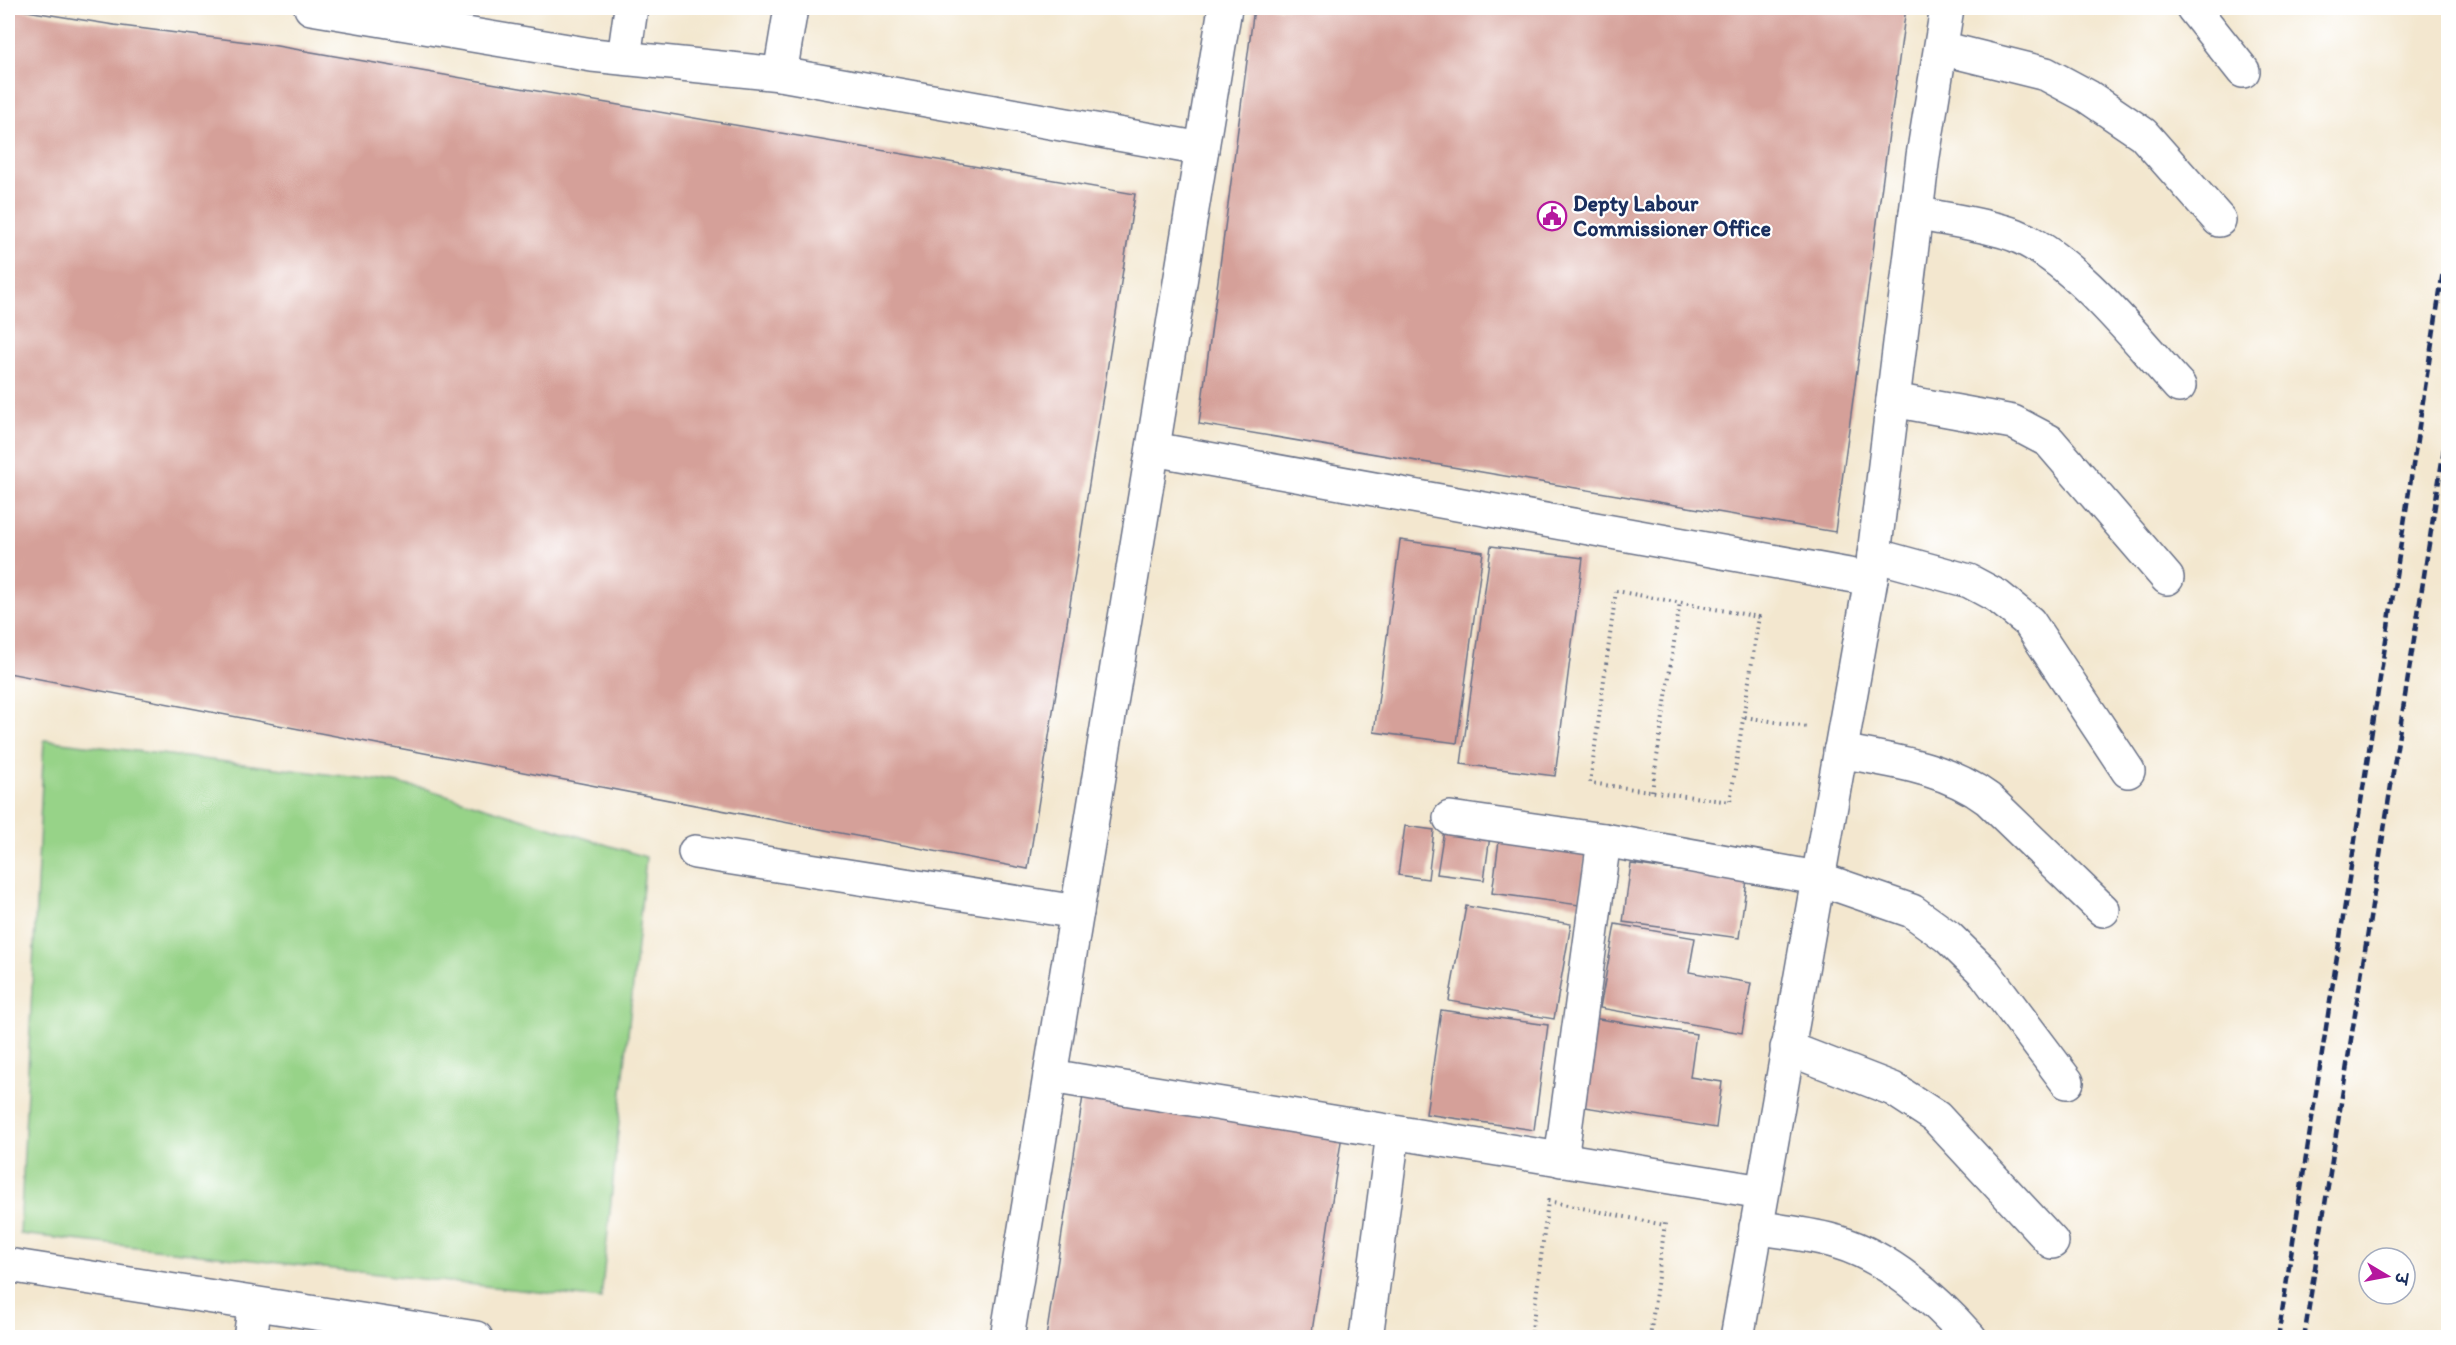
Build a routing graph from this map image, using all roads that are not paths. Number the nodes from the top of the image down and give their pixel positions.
1 (311, 8) edge
2 (631, 8) edge
3 (791, 8) edge
4 (1226, 8) edge
5 (1947, 8) edge
6 (2193, 8) edge
7 (447, 19) edge
8 (1941, 48) junction
9 (624, 58) junction
10 (2243, 71) dead end
11 (780, 74) junction
12 (1202, 149) junction
13 (1916, 213) junction
14 (2218, 219) dead end
15 (2180, 386) dead end
16 (1893, 400) junction
17 (1153, 449) junction
18 (1872, 567) junction
19 (2167, 578) dead end
20 (1841, 742) junction
21 (2128, 771) dead end
22 (1450, 818) dead end
23 (1604, 840) junction
24 (694, 852) dead end
25 (1817, 878) junction
26 (2103, 910) dead end
27 (1077, 912) junction
28 (1787, 1048) junction
29 (1050, 1076) junction
30 (2067, 1082) dead end
31 (1393, 1133) junction
32 (1561, 1160) junction
33 (1762, 1192) junction
34 (1756, 1227) junction
35 (2052, 1242) dead end
36 (8, 1265) edge
37 (255, 1304) junction
38 (424, 1334) edge
39 (249, 1338) edge
40 (476, 1338) edge
41 (1007, 1338) edge
42 (1366, 1338) edge
43 (1737, 1338) edge
44 (1970, 1338) edge

1 - 7 street
2 - 9 street
3 - 11 street
4 - 12 street
5 - 8 street
6 - 10 street
7 - 9 street
8 - 13 street
8 - 14 street
9 - 11 street
11 - 12 street
12 - 17 street
13 - 15 street
13 - 16 street
16 - 18 street
16 - 19 street
17 - 18 street
17 - 27 street
18 - 20 street
18 - 21 street
20 - 25 street
20 - 26 street
22 - 23 street
23 - 25 street
23 - 32 street
24 - 27 street
25 - 28 street
25 - 30 street
27 - 29 street
28 - 33 street
28 - 35 street
29 - 31 street
29 - 41 street
31 - 32 street
31 - 42 street
32 - 33 street
33 - 34 street
34 - 43 street
34 - 44 street
36 - 37 street
37 - 38 street
37 - 39 street
38 - 40 street

